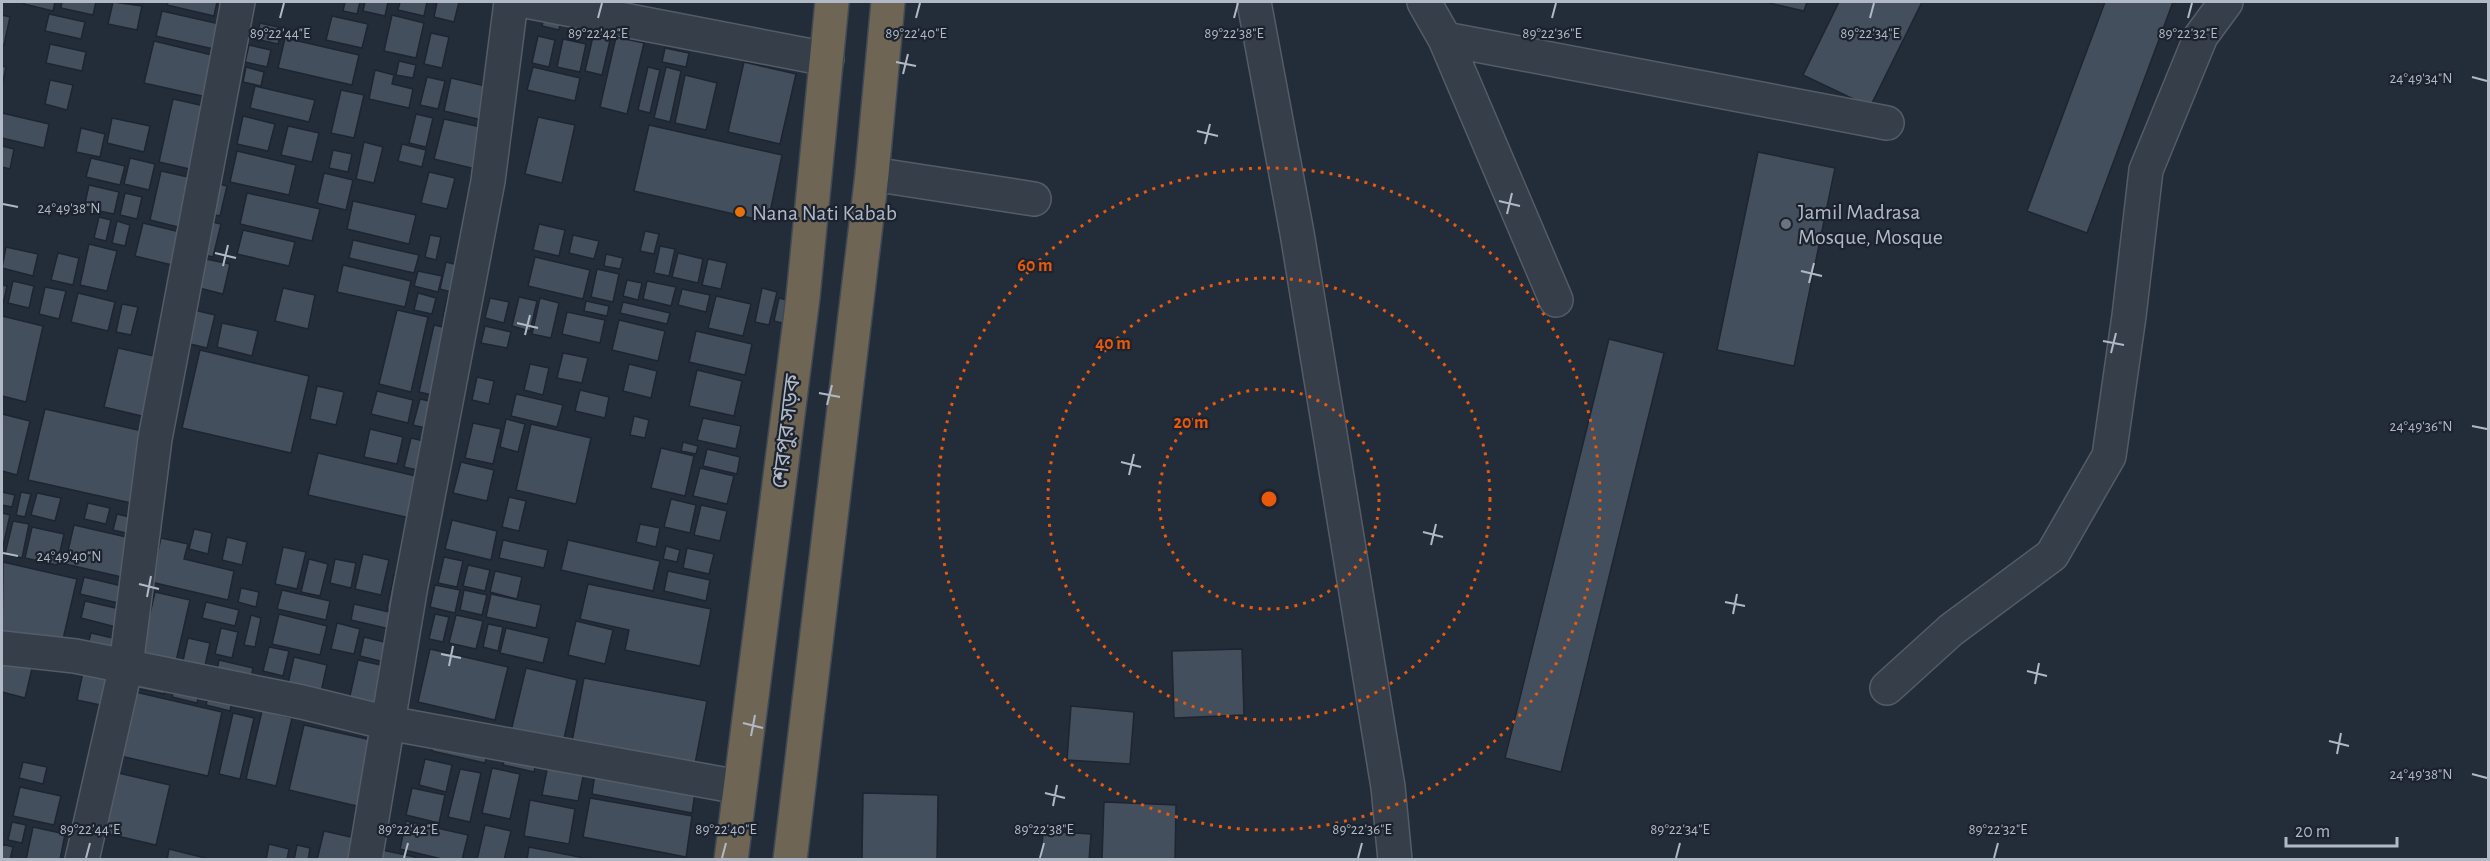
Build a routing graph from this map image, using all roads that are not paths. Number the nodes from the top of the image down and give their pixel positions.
1 (237, 2) edge
2 (511, 2) edge
3 (531, 2) edge
4 (832, 2) edge
5 (888, 2) edge
6 (1254, 2) edge
7 (1424, 2) edge
8 (2226, 2) edge
9 (1445, 39) junction
10 (827, 59) junction
11 (1887, 123) dead end
12 (872, 174) junction
13 (1034, 199) dead end
14 (1556, 300) dead end
15 (2, 648) edge
16 (126, 666) junction
17 (1887, 688) dead end
18 (388, 723) junction
19 (739, 787) junction
20 (82, 860) edge
21 (365, 860) edge
22 (731, 860) edge
23 (790, 860) edge
24 (1395, 860) edge

1 - 16 street
2 - 18 street
3 - 10 street
4 - 10 highway, শেরপুর সড়ক
5 - 12 highway
6 - 24 street
7 - 9 street
8 - 17 street
9 - 11 street
9 - 14 street
10 - 19 highway, শেরপুর সড়ক
12 - 13 street
12 - 23 highway
15 - 16 street
16 - 18 street
16 - 20 street
18 - 19 street
18 - 21 street
19 - 22 highway, শেরপুর সড়ক

